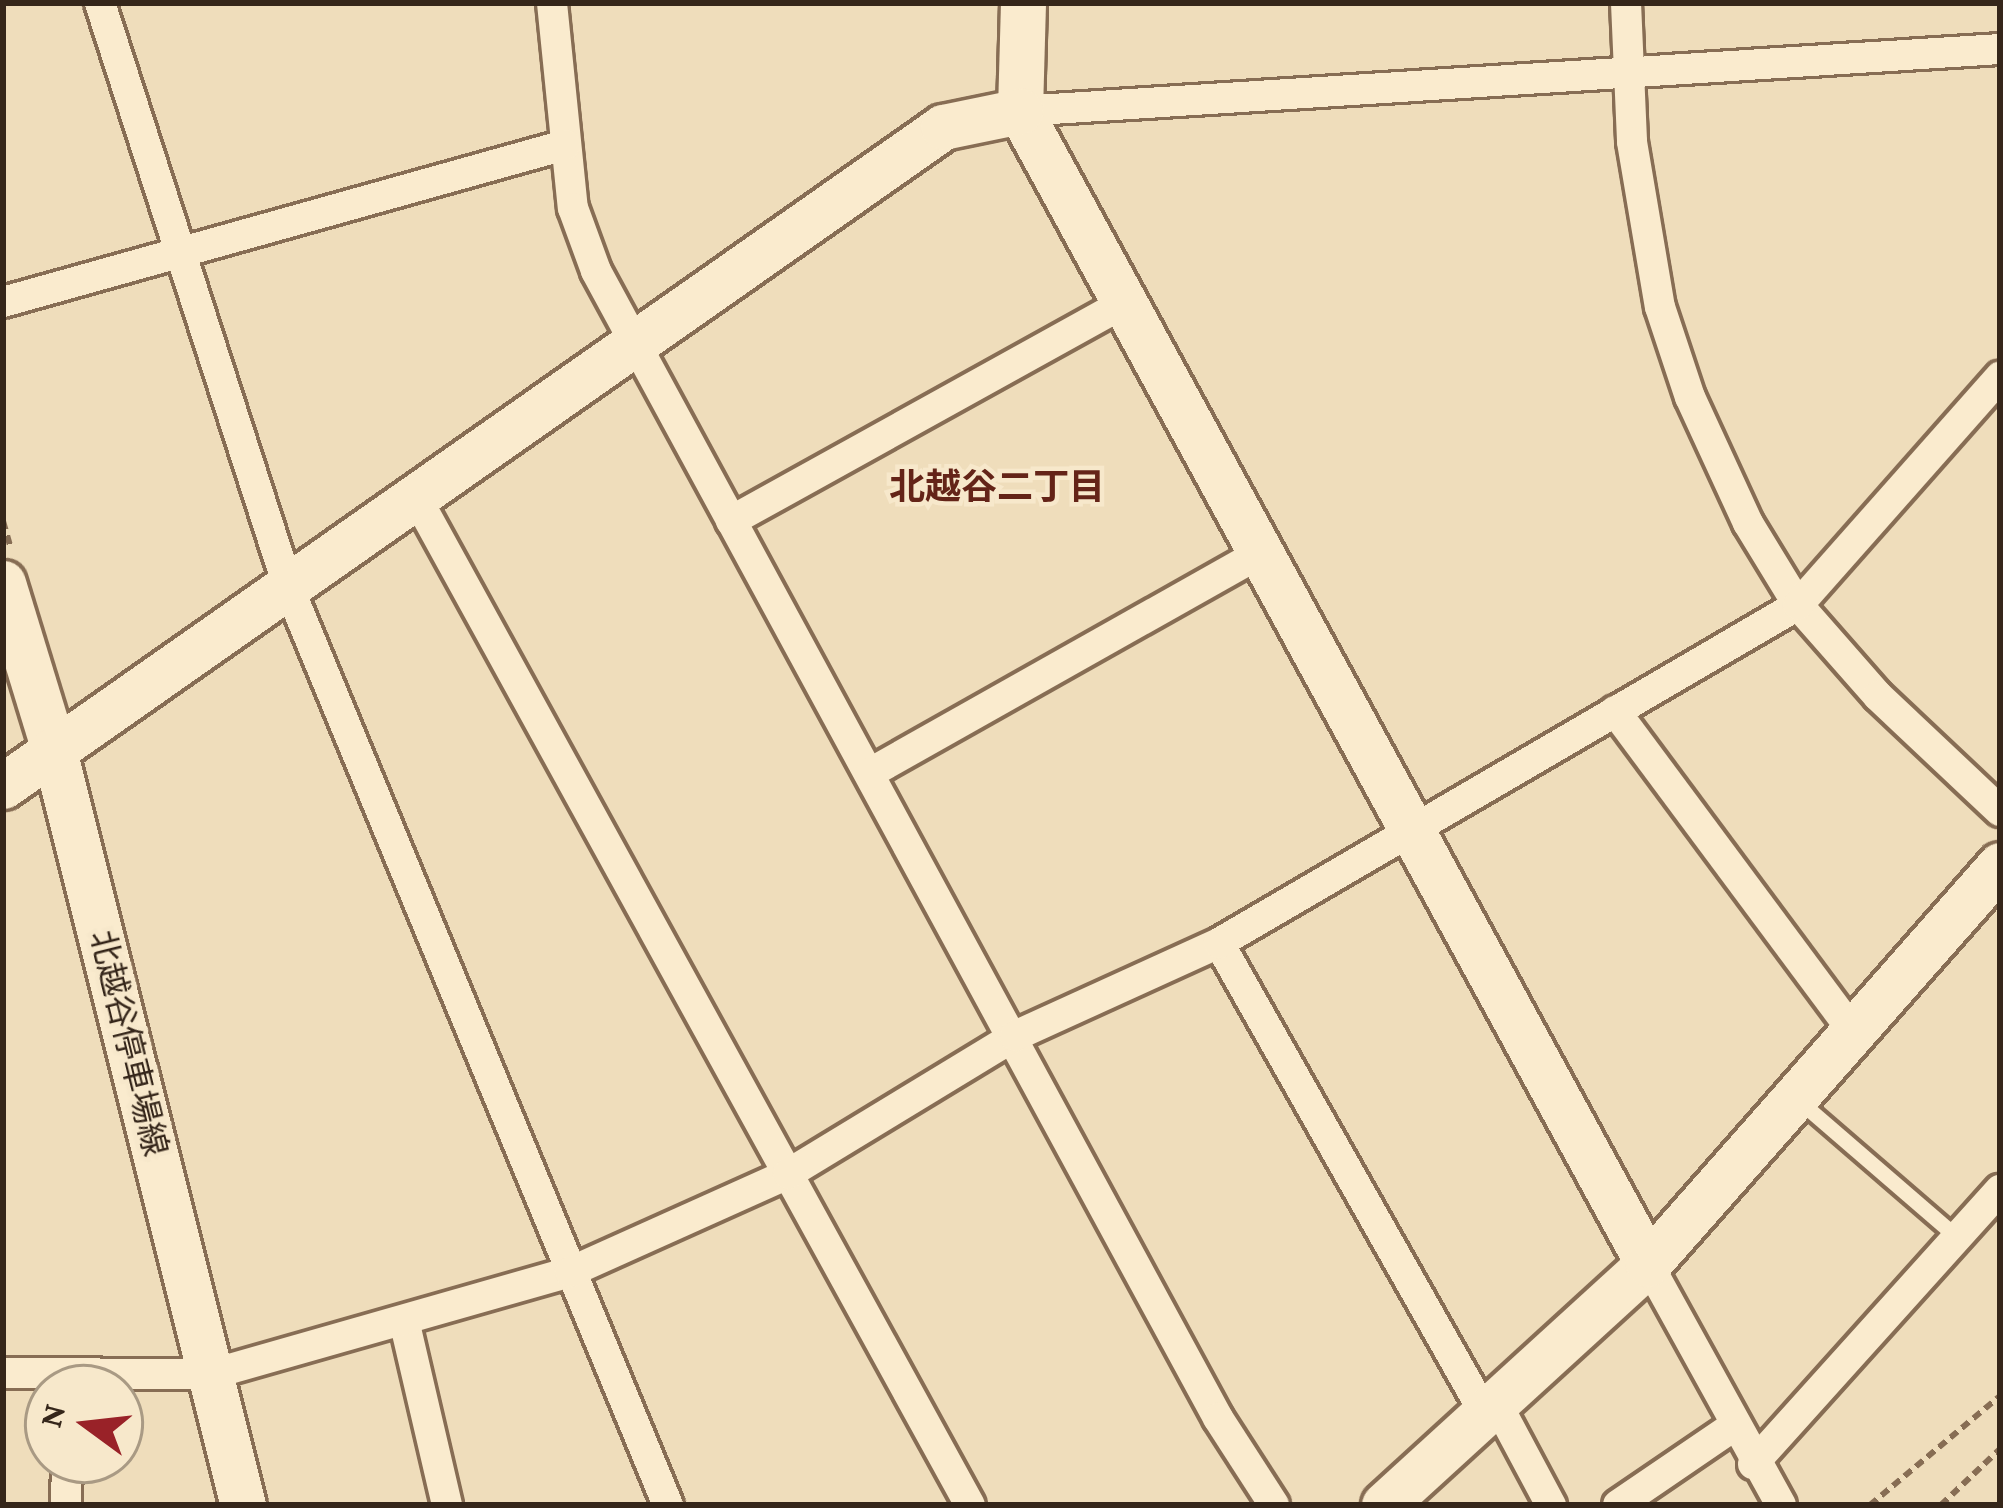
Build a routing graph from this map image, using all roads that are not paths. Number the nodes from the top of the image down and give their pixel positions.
1 (100, 3) edge
2 (552, 3) edge
3 (1023, 3) edge
4 (1626, 3) edge
5 (2000, 49) edge
6 (1631, 69) junction
7 (1020, 111) junction
8 (565, 145) junction
9 (181, 252) junction
10 (3, 302) edge
11 (1125, 303) junction
12 (633, 342) junction
13 (2000, 377) edge
14 (416, 497) junction
15 (731, 521) junction
16 (1261, 553) junction
17 (3, 583) edge
18 (288, 586) junction
19 (1798, 605) junction
20 (1615, 711) junction
21 (53, 750) junction
22 (870, 773) junction
23 (3, 786) edge
24 (2000, 811) edge
25 (1414, 829) junction
26 (2000, 865) edge
27 (1219, 943) junction
28 (1852, 1031) junction
29 (1016, 1036) junction
30 (1794, 1097) junction
31 (788, 1174) junction
32 (2000, 1190) edge
33 (1958, 1238) junction
34 (1648, 1264) junction
35 (570, 1272) junction
36 (404, 1320) junction
37 (212, 1374) junction
38 (144, 1377) edge
39 (1491, 1409) junction
40 (1734, 1426) junction
41 (1753, 1464) junction
42 (244, 1505) edge
43 (447, 1505) edge
44 (668, 1505) edge
45 (970, 1505) edge
46 (1274, 1505) edge
47 (1384, 1505) edge
48 (1551, 1505) edge
49 (1618, 1505) edge
50 (1781, 1505) edge

1 - 9 street
2 - 8 street
3 - 7 street
4 - 6 street
5 - 6 street
6 - 7 street
6 - 19 street
7 - 11 street
7 - 12 street
8 - 9 street
8 - 12 street
9 - 10 street
9 - 18 street
11 - 15 street
11 - 16 street
12 - 14 street
12 - 15 street
13 - 19 street
14 - 18 street
14 - 31 street
15 - 22 street
16 - 22 street
16 - 25 street
17 - 21 street, 北越谷停車場線
18 - 21 street
18 - 35 street
19 - 20 street
19 - 24 street
20 - 25 street
20 - 28 street
21 - 23 street
21 - 37 street, 北越谷停車場線
22 - 29 street
25 - 27 street
25 - 34 street
26 - 28 street
27 - 29 street
27 - 39 street
28 - 30 street
29 - 31 street
29 - 46 street
30 - 33 lane
30 - 34 street
31 - 35 street
31 - 45 street
32 - 33 street
33 - 41 street
34 - 39 street
34 - 40 street
35 - 36 street
35 - 44 street
36 - 37 street
36 - 43 street
37 - 38 street
37 - 42 street, 北越谷停車場線
39 - 47 street
39 - 48 street
40 - 41 street
40 - 49 street
41 - 50 street

